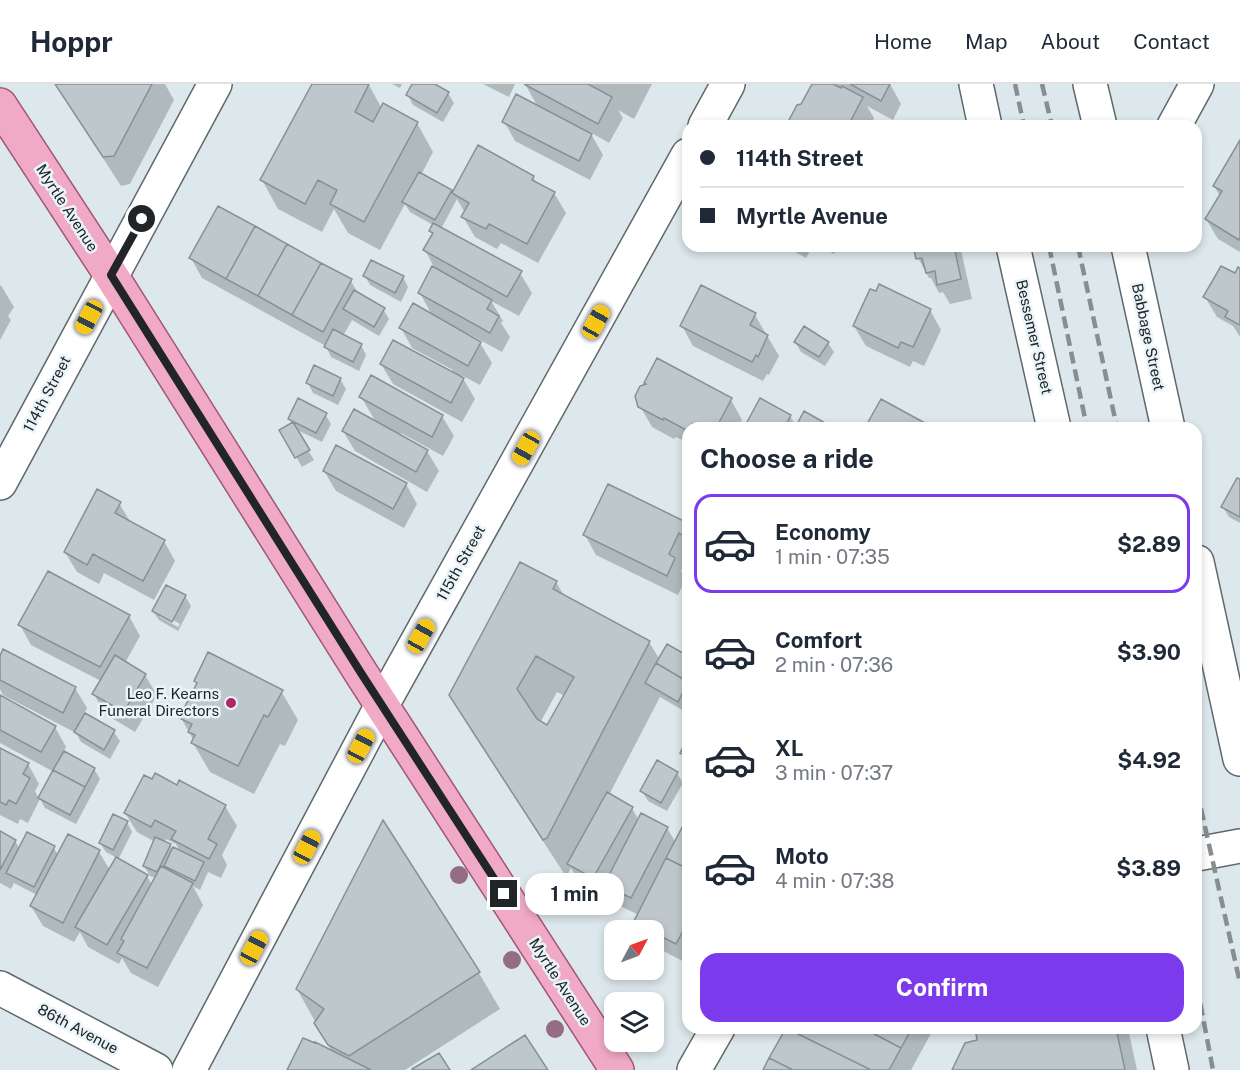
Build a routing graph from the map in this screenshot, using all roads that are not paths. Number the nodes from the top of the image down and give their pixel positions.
1 (215, 84) edge
2 (728, 84) edge
3 (976, 84) edge
4 (1090, 84) edge
5 (1197, 84) edge
6 (0, 105) edge
7 (708, 120) edge
8 (984, 120) edge
9 (1099, 120) edge
10 (1176, 120) edge
11 (682, 166) edge
12 (1014, 252) edge
13 (1129, 252) edge
14 (111, 275) junction
15 (1051, 422) edge
16 (1166, 422) edge
17 (0, 483) edge
18 (1202, 585) edge
19 (382, 705) junction
20 (1240, 759) edge
21 (1240, 846) edge
22 (1202, 853) edge
23 (0, 988) edge
24 (715, 1034) edge
25 (1165, 1034) edge
26 (156, 1070) edge
27 (189, 1070) edge
28 (617, 1070) edge
29 (694, 1070) edge
30 (1172, 1070) edge

1 - 14 street, 114th Street
2 - 7 street
3 - 8 street
4 - 9 street
5 - 10 street
6 - 14 main road, Myrtle Avenue
11 - 19 street, 115th Street
12 - 15 street, Bessemer Street
13 - 16 street, Babbage Street
14 - 17 street, 114th Street
14 - 19 main road, Myrtle Avenue
18 - 20 street
19 - 27 street, 115th Street
19 - 28 main road, Myrtle Avenue
21 - 22 street
23 - 26 street, 86th Avenue
24 - 29 street
25 - 30 street

